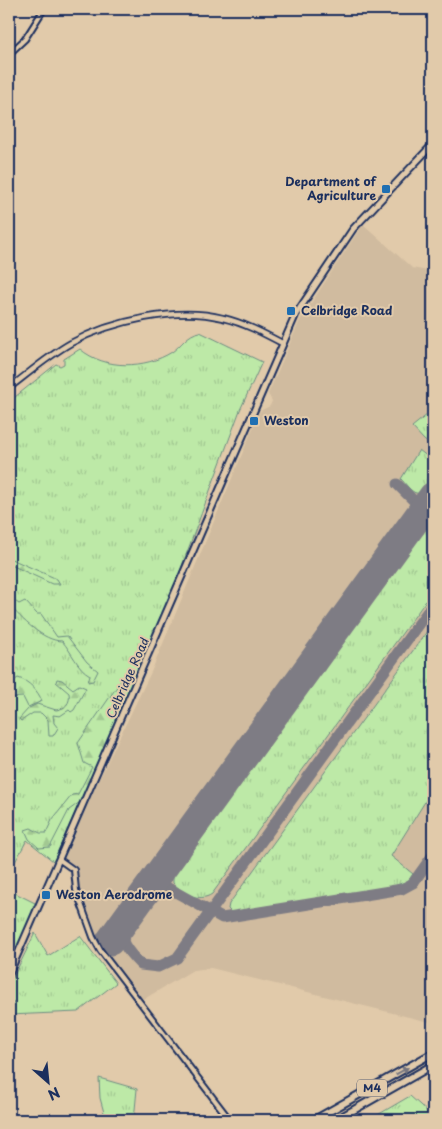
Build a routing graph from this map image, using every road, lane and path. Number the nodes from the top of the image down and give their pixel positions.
1 (44, 9) edge
2 (77, 9) edge
3 (103, 9) edge
4 (9, 54) edge
5 (433, 144) edge
6 (282, 343) junction
7 (9, 388) edge
8 (60, 860) junction
9 (9, 974) edge
10 (433, 1053) edge
11 (433, 1065) edge
12 (230, 1120) edge
13 (314, 1120) edge
14 (336, 1120) edge

1 - 4 street
2 - 3 street
5 - 6 main road, Celbridge Road
6 - 7 street
6 - 8 main road, Celbridge Road
8 - 9 main road, Celbridge Road
8 - 12 street
13 -> 10 highway, M4
11 - 14 highway, M4

